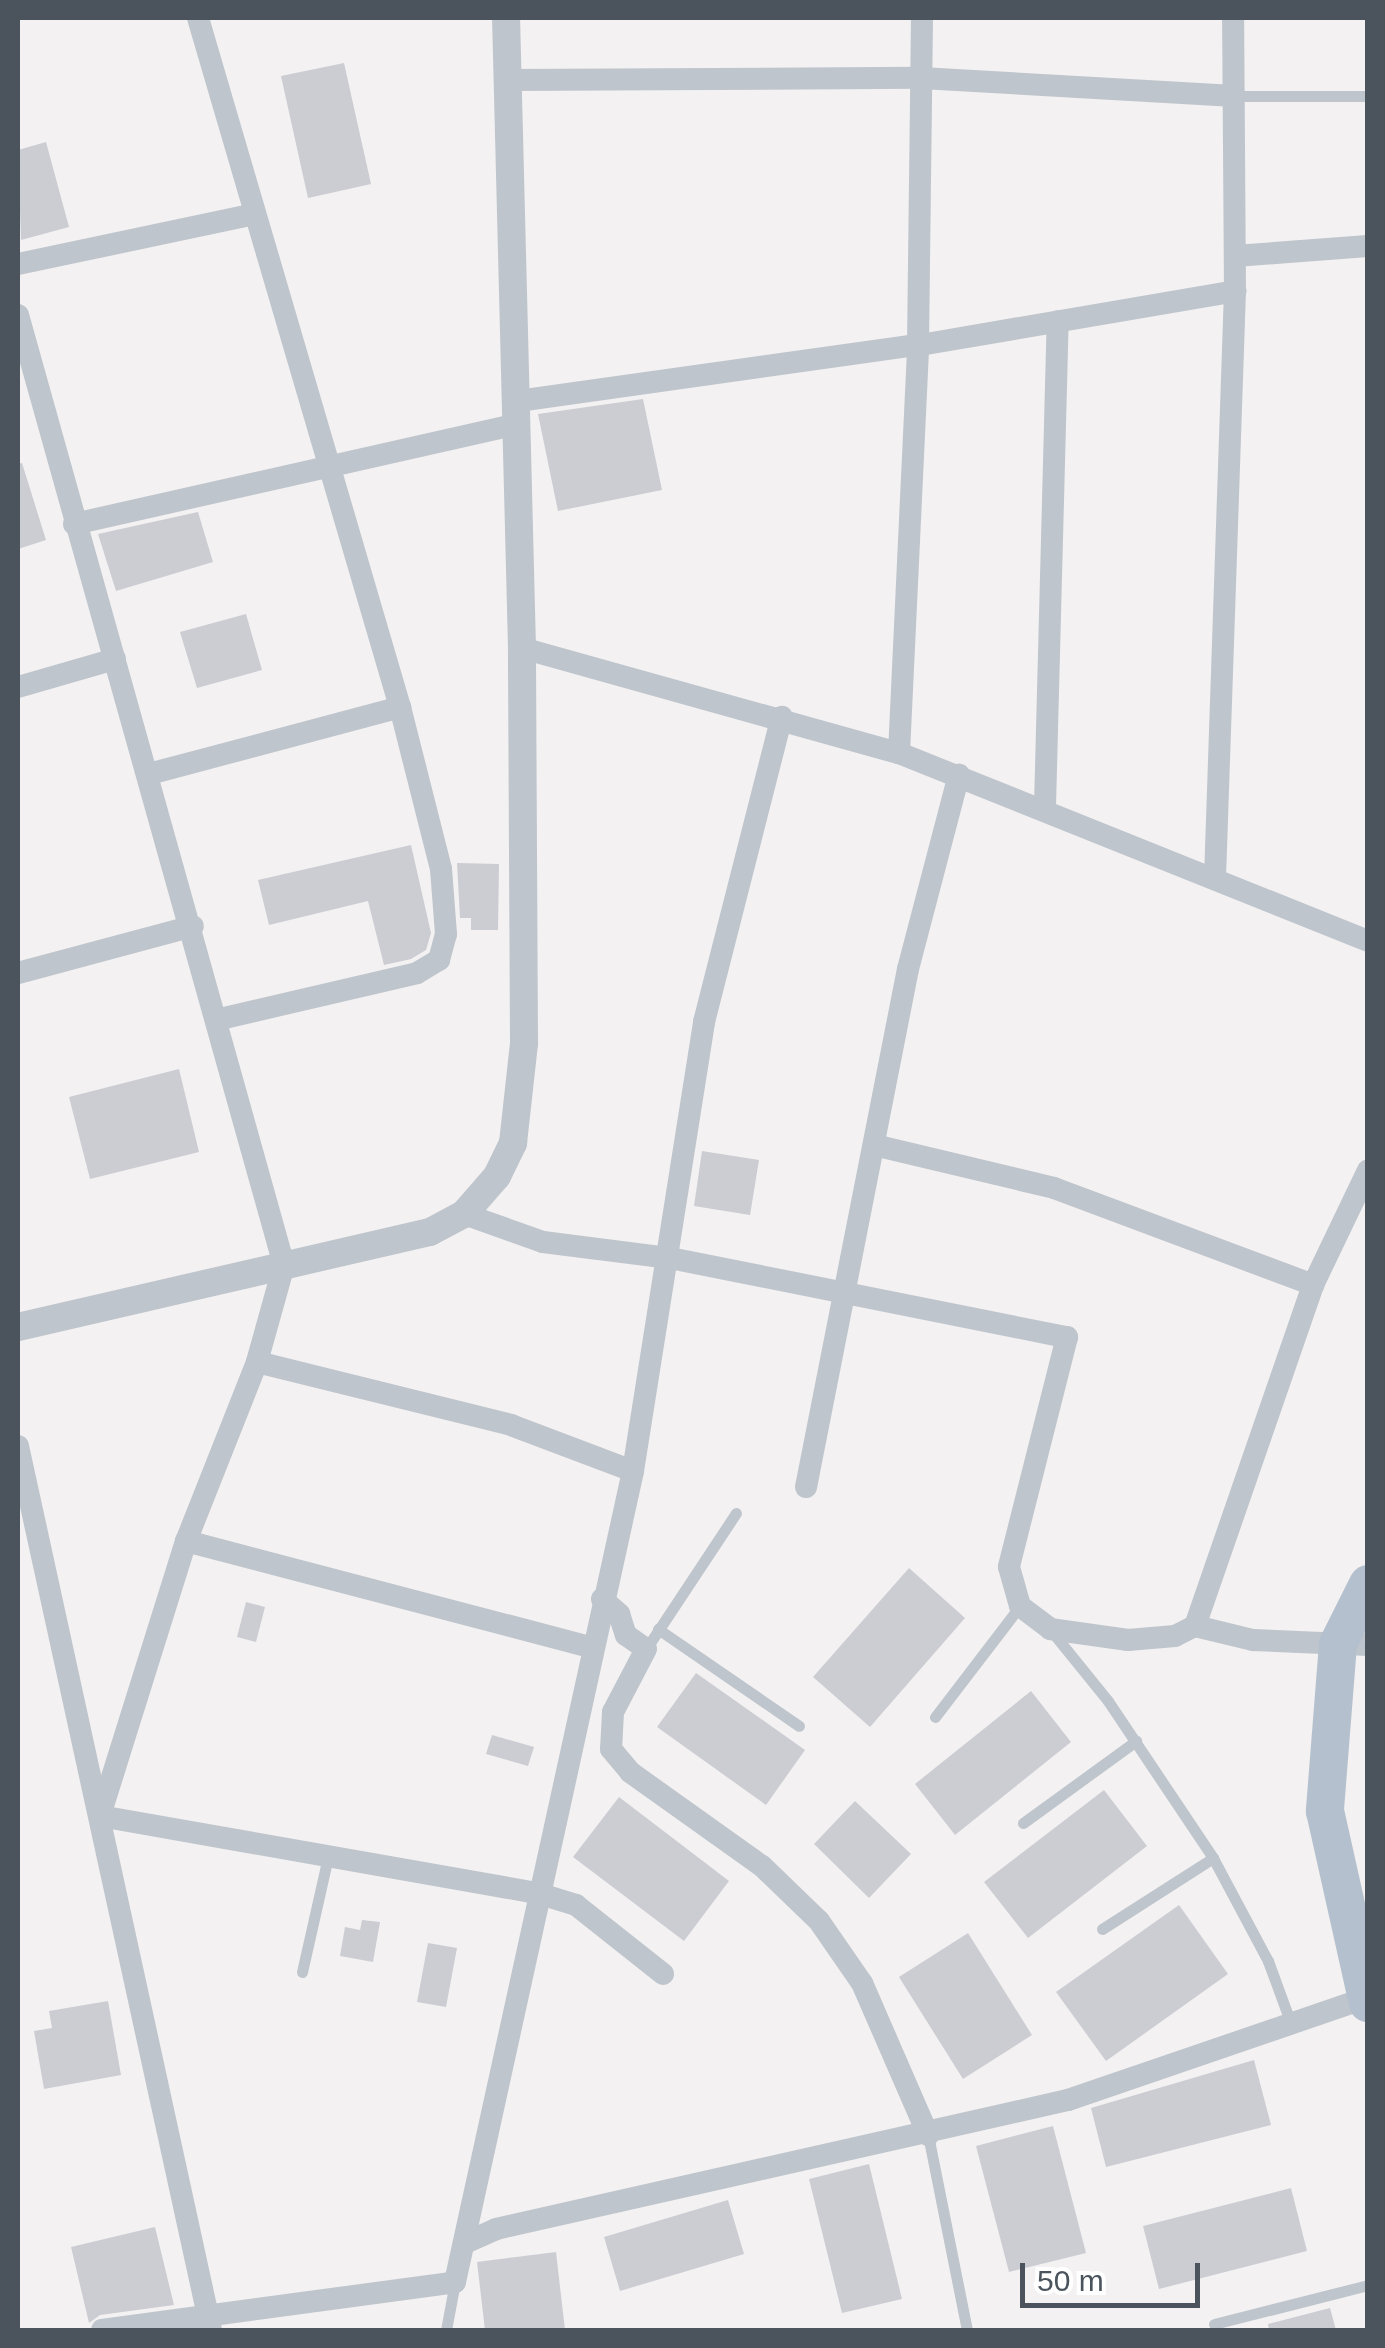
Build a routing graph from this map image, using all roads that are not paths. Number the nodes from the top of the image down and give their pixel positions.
1 (198, 18) edge
2 (506, 18) edge
3 (922, 18) edge
4 (1233, 18) edge
5 (921, 78) junction
6 (509, 80) junction
7 (1234, 96) junction
8 (1368, 96) edge
9 (256, 214) junction
10 (1368, 246) edge
11 (1235, 256) junction
12 (18, 264) edge
13 (1236, 291) junction
14 (18, 315) edge
15 (1058, 322) junction
16 (918, 345) junction
17 (29, 405) edge
18 (518, 413) junction
19 (327, 465) junction
20 (74, 524) junction
21 (522, 648) junction
22 (115, 660) junction
23 (18, 687) edge
24 (400, 707) junction
25 (782, 716) junction
26 (899, 752) junction
27 (149, 774) junction
28 (959, 774) junction
29 (1045, 806) junction
30 (1215, 878) junction
31 (193, 926) junction
32 (1368, 942) edge
33 (18, 973) edge
34 (220, 1019) junction
35 (874, 1145) junction
36 (1368, 1170) edge
37 (464, 1214) junction
38 (670, 1258) junction
39 (284, 1265) junction
40 (1313, 1286) junction
41 (844, 1294) junction
42 (18, 1327) edge
43 (257, 1362) junction
44 (18, 1446) edge
45 (634, 1471) junction
46 (806, 1487) dead end
47 (736, 1513) dead end
48 (186, 1541) junction
49 (1368, 1584) edge
50 (602, 1599) junction
51 (1020, 1606) junction
52 (1195, 1626) junction
53 (1050, 1630) junction
54 (652, 1639) junction
55 (1353, 1644) edge
56 (590, 1648) junction
57 (935, 1717) dead end
58 (799, 1726) dead end
59 (1136, 1741) junction
60 (100, 1816) junction
61 (1023, 1823) dead end
62 (328, 1856) junction
63 (1213, 1858) junction
64 (537, 1893) junction
65 (1102, 1929) dead end
66 (302, 1972) dead end
67 (663, 1974) dead end
68 (1367, 2001) edge
69 (1290, 2024) junction
70 (928, 2135) junction
71 (464, 2243) junction
72 (455, 2282) junction
73 (1368, 2285) edge
74 (209, 2321) edge
75 (1214, 2324) dead end
76 (102, 2330) edge
77 (446, 2330) edge
78 (967, 2330) edge

1 - 9 street
2 - 6 street
3 - 5 street
4 - 7 street
5 - 6 street
5 - 7 street
5 - 16 street
6 - 18 street
7 - 8 lane
7 - 11 street
9 - 12 street
9 - 19 street
10 - 11 street
11 - 13 street
13 - 15 street
13 - 30 street
14 - 17 street
15 - 16 street
15 - 29 street
16 - 18 street
16 - 26 street
17 - 20 street
18 - 19 street
18 - 21 street
19 - 20 street
19 - 24 street
20 - 22 street
21 - 25 street
21 - 37 street
22 - 23 street
22 - 27 street
24 - 27 street
24 - 34 street
25 - 26 street
25 - 38 street
26 - 28 street
27 - 31 street
28 - 29 street
28 - 35 street
29 - 30 street
30 - 32 street
31 - 33 street
31 - 34 street
34 - 39 street
35 - 40 street
35 - 41 street
36 - 40 street
37 - 38 street
37 - 39 street
38 - 41 street
38 - 45 street
39 - 42 street
39 - 43 street
40 - 52 street
41 - 46 street
41 - 51 street
43 - 45 street
43 - 48 street
44 - 60 street
45 - 50 street
47 - 54 lane
48 - 56 street
48 - 60 street
49 - 55 main road
50 - 54 street
50 - 56 street
51 - 53 street
51 - 57 lane
52 - 53 street
52 - 55 street
53 - 59 lane
54 - 58 lane
54 - 70 street
55 - 68 main road
56 - 64 street
59 - 61 lane
59 - 63 lane
60 - 62 street
60 - 74 street
62 - 64 street
62 - 66 lane
63 - 65 lane
63 - 69 lane
64 - 67 street
64 - 71 street
68 - 69 street
69 - 70 street
70 - 71 street
70 - 78 lane
71 - 72 street
72 - 74 street
72 - 77 lane
73 - 75 lane
74 - 76 street

